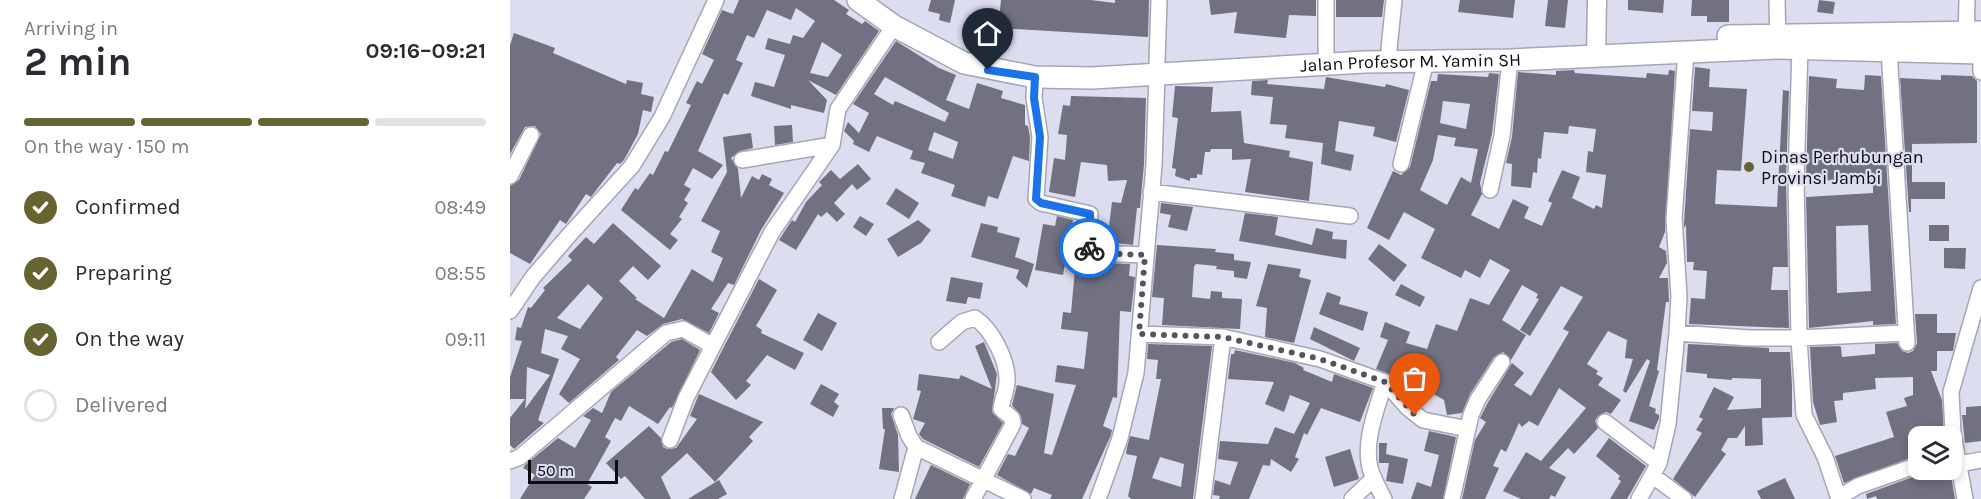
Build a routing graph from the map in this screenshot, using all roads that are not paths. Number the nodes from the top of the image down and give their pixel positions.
1 (716, 0) edge
2 (858, 0) edge
3 (883, 0) edge
4 (1159, 0) edge
5 (1326, 0) edge
6 (1394, 0) edge
7 (1597, 0) edge
8 (1777, 0) edge
9 (1967, 0) edge
10 (894, 26) junction
11 (1976, 32) edge
12 (1778, 41) junction
13 (1800, 48) junction
14 (1389, 49) junction
15 (1596, 49) junction
16 (1889, 50) junction
17 (1686, 51) junction
18 (1326, 52) junction
19 (1977, 58) edge
20 (1287, 59) junction
21 (1510, 60) junction
22 (1426, 61) junction
23 (1157, 68) junction
24 (1035, 77) junction
25 (531, 135) dead end
26 (832, 145) junction
27 (742, 160) dead end
28 (1401, 164) dead end
29 (510, 176) edge
30 (1490, 190) dead end
31 (1151, 195) junction
32 (1350, 216) dead end
33 (1145, 255) junction
34 (1981, 288) edge
35 (510, 311) edge
36 (1677, 333) junction
37 (1139, 334) junction
38 (1223, 337) junction
39 (1799, 338) junction
40 (939, 342) dead end
41 (713, 346) junction
42 (1502, 362) dead end
43 (1385, 382) junction
44 (901, 415) dead end
45 (1605, 422) dead end
46 (1953, 426) edge
47 (1468, 429) junction
48 (670, 440) dead end
49 (916, 447) junction
50 (1962, 458) edge
51 (1981, 460) edge
52 (510, 461) edge
53 (1908, 468) edge
54 (1374, 478) junction
55 (982, 480) junction
56 (1961, 480) edge
57 (1647, 485) edge
58 (1839, 498) edge
59 (902, 499) edge
60 (973, 499) edge
61 (1023, 499) edge
62 (1098, 499) edge
63 (1203, 499) edge
64 (1352, 499) edge
65 (1384, 499) edge
66 (1452, 499) edge
67 (1684, 499) edge
68 (1965, 499) edge

1 - 35 street
2 - 10 highway, Jalan Profesor M. Yamin SH
3 - 23 highway, Jalan Profesor M. Yamin SH
4 - 23 street
5 - 18 street
6 - 14 street
7 - 15 main road
8 - 12 street
9 - 11 street
10 - 24 highway, Jalan Profesor M. Yamin SH
10 - 26 street
11 - 12 highway, Jalan Profesor M. Yamin SH
11 - 19 street
12 - 13 highway, Jalan Profesor M. Yamin SH
12 - 15 highway, Jalan Profesor M. Yamin SH
12 - 17 highway, Jalan Profesor M. Yamin SH
13 - 16 highway, Jalan Profesor M. Yamin SH
13 - 39 street
14 - 15 highway, Jalan Profesor M. Yamin SH
14 - 18 highway, Jalan Profesor M. Yamin SH
15 - 17 highway, Jalan Profesor M. Yamin SH
15 - 21 highway, Jalan Profesor M. Yamin SH
16 - 19 highway, Jalan Profesor M. Yamin SH
16 - 39 street
17 - 36 street
18 - 20 highway, Jalan Profesor M. Yamin SH
20 - 22 highway, Jalan Profesor M. Yamin SH
20 - 23 highway, Jalan Profesor M. Yamin SH
21 - 22 highway, Jalan Profesor M. Yamin SH
21 - 30 street
22 - 28 street
23 - 24 highway, Jalan Profesor M. Yamin SH
23 - 31 street
24 - 33 street
25 - 29 street
26 - 27 street
26 - 41 street
31 - 32 street
31 - 33 street
33 - 37 street
34 - 46 street
36 - 39 street
36 - 57 street
37 - 38 street
37 - 62 street
38 - 43 street
38 - 63 street
39 - 58 street
40 - 55 street
41 - 48 street
41 - 52 street
42 - 47 street
43 - 47 street
43 - 54 street
44 - 49 street
45 - 57 street
47 - 66 street
49 - 55 street
49 - 59 street
50 - 51 street
53 - 58 street
54 - 64 street
54 - 65 street
55 - 60 street
55 - 61 street
56 - 68 street
57 - 67 street

